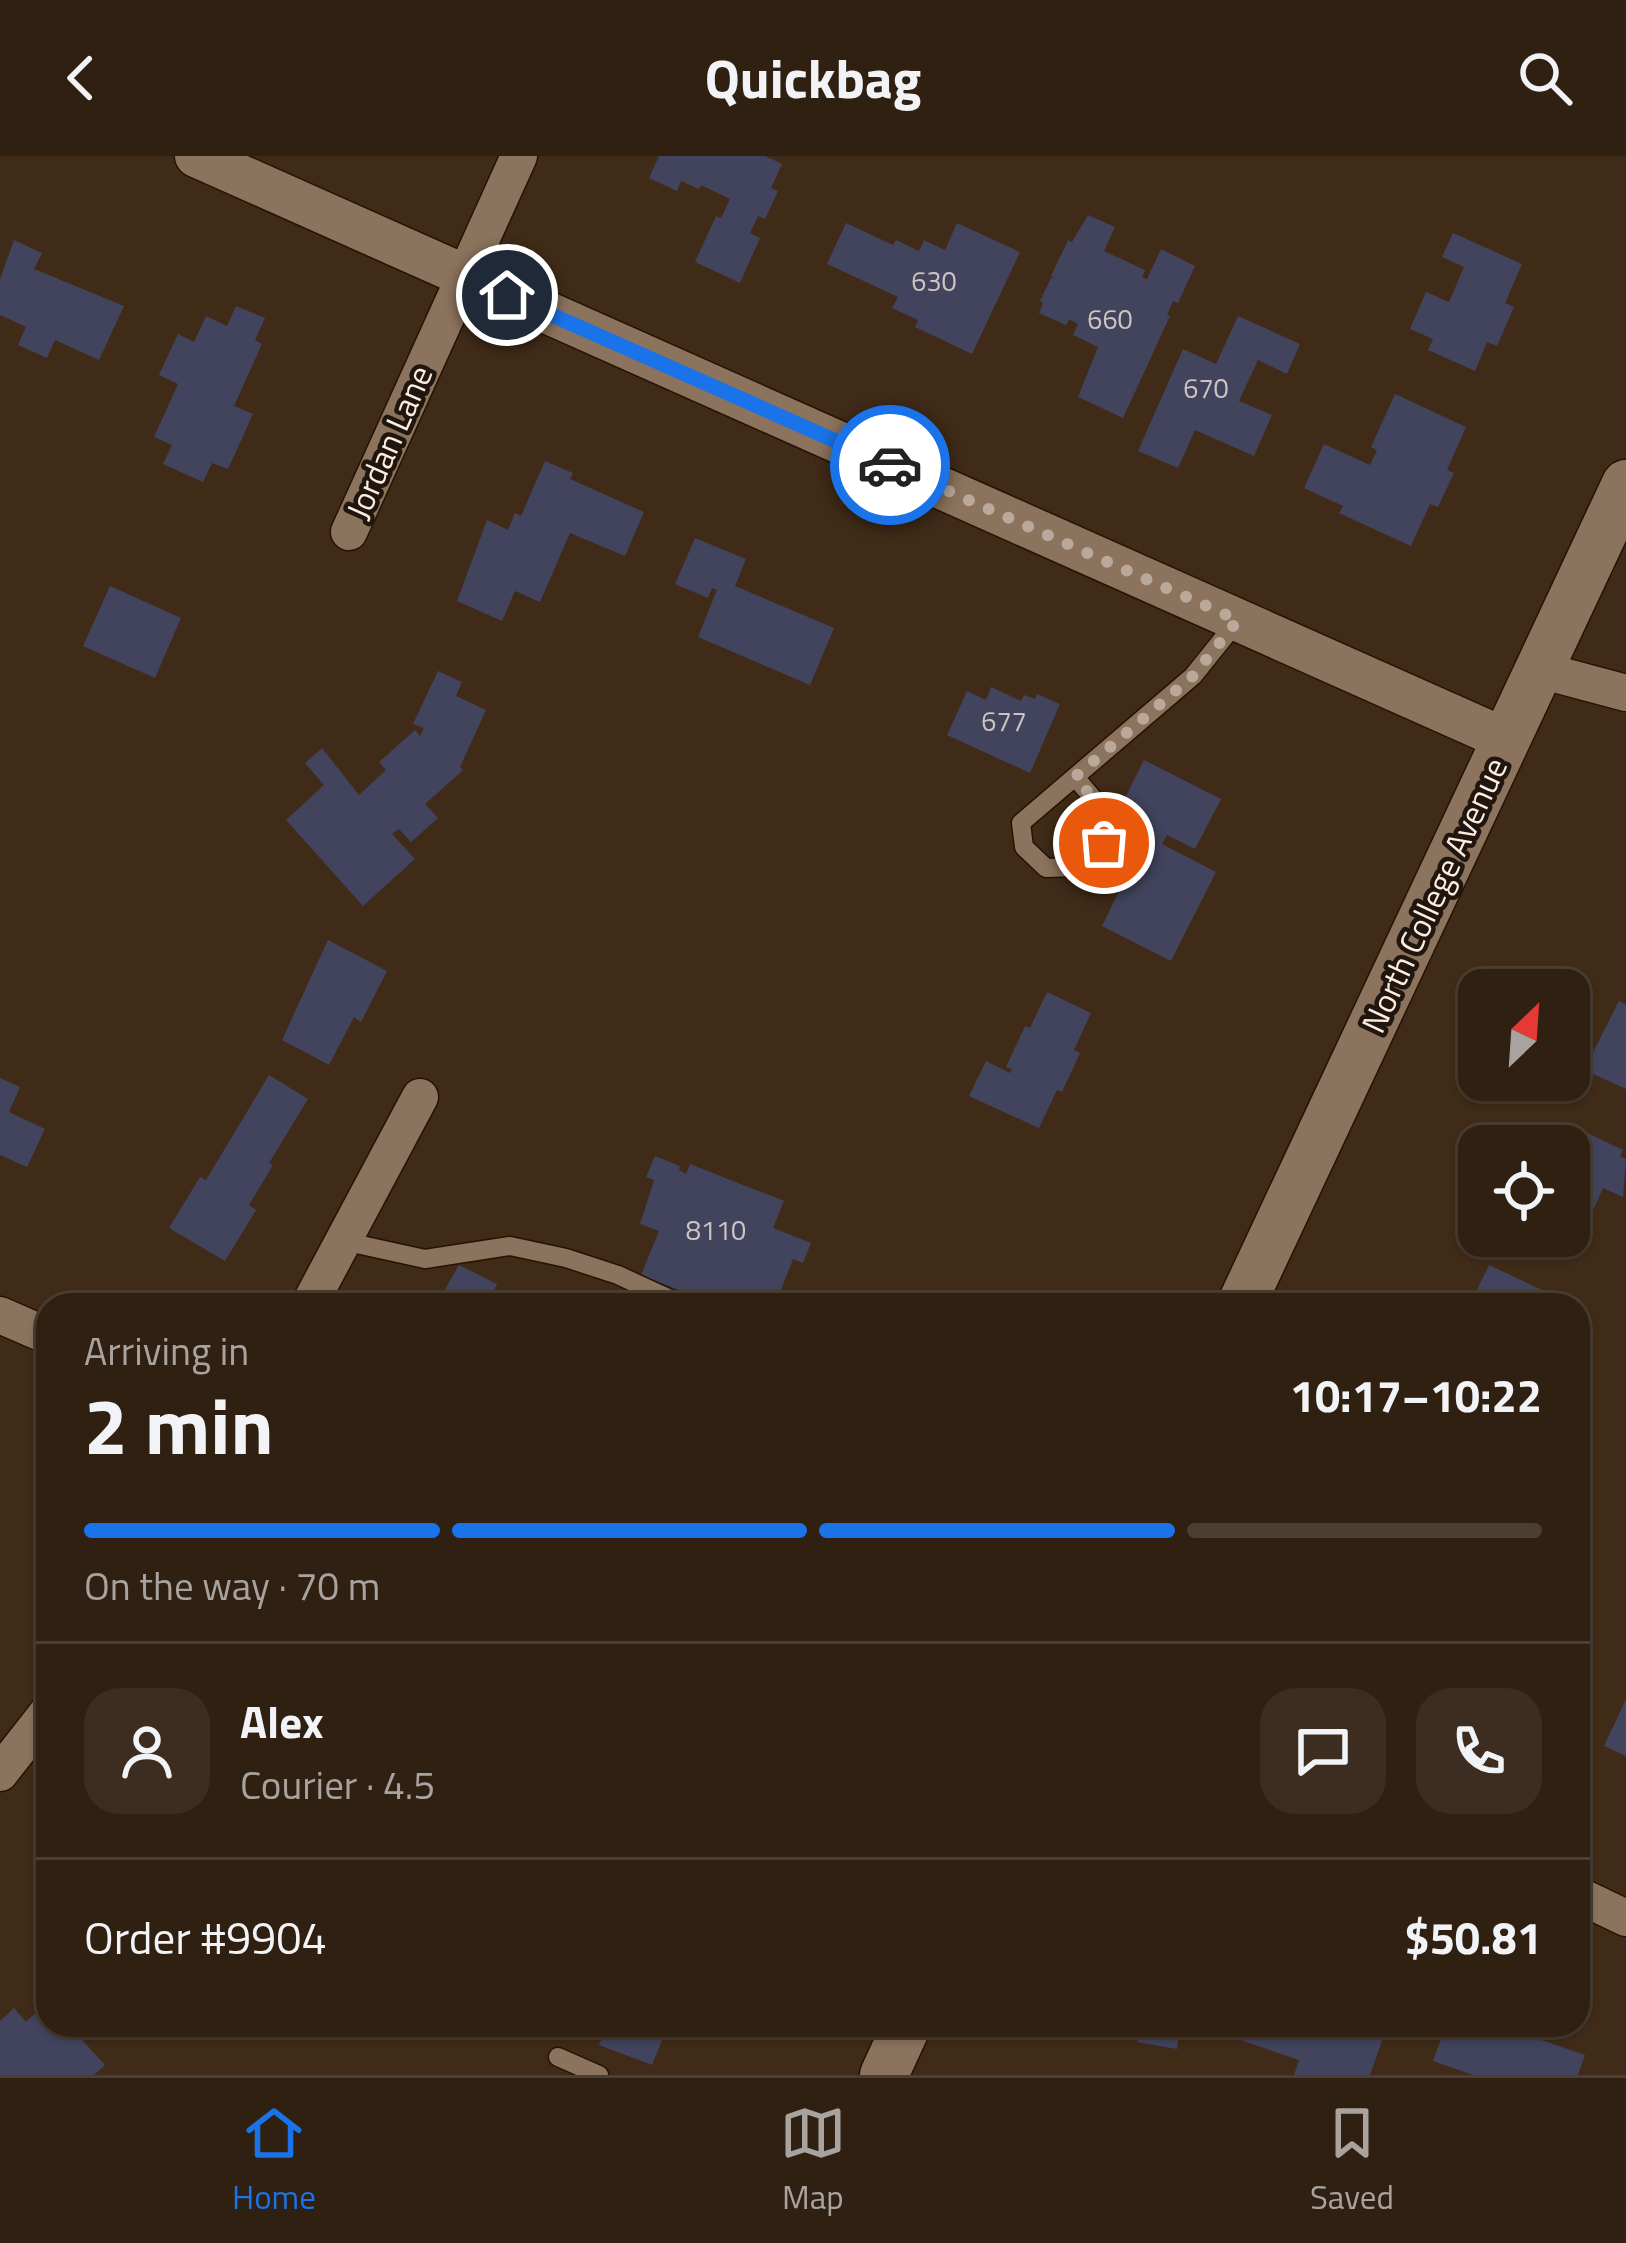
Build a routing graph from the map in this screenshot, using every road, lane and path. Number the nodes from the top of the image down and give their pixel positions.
1 (196, 156) edge
2 (519, 156) edge
3 (464, 276) junction
4 (1626, 484) edge
5 (349, 532) dead end
6 (1238, 620) junction
7 (1540, 670) junction
8 (1626, 693) edge
9 (1507, 740) junction
10 (1075, 777) junction
11 (421, 1097) dead end
12 (343, 1241) junction
13 (315, 1293) edge
14 (657, 1293) edge
15 (1247, 1293) edge
16 (0, 1315) edge
17 (36, 1331) edge
18 (36, 1727) edge
19 (0, 1773) edge
20 (1590, 1901) edge
21 (1626, 1918) edge
22 (901, 2037) edge
23 (558, 2057) dead end
24 (599, 2075) edge
25 (884, 2075) edge

1 - 3 street
2 - 3 street, Jordan Lane
3 - 5 street, Jordan Lane
3 - 6 street
4 - 7 main road, North College Avenue
6 - 9 street
6 - 10 lane
7 - 8 street
7 - 9 main road, North College Avenue
9 - 15 main road, North College Avenue
10 - 10 lane
11 - 12 street
12 - 13 street
12 - 14 lane
16 - 17 street
18 - 19 street
20 - 21 street
22 - 25 main road
23 - 24 lane

